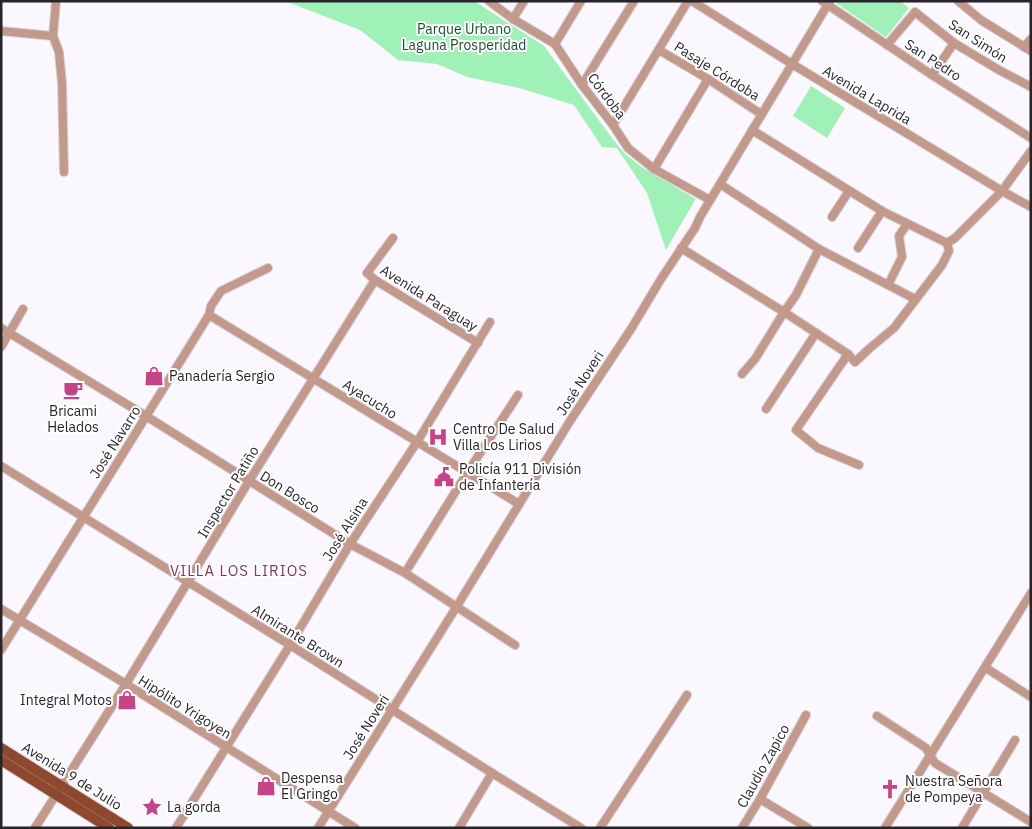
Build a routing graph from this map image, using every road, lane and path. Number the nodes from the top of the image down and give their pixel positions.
1 (56, 1) edge
2 (489, 1) edge
3 (524, 1) edge
4 (581, 1) edge
5 (634, 1) edge
6 (688, 1) edge
7 (692, 1) edge
8 (958, 1) edge
9 (827, 2) edge
10 (513, 19) junction
11 (1, 31) edge
12 (53, 36) junction
13 (1031, 39) edge
14 (954, 43) junction
15 (555, 44) junction
16 (887, 45) junction
17 (1027, 49) edge
18 (659, 50) junction
19 (792, 64) junction
20 (932, 75) junction
21 (708, 79) junction
22 (582, 84) junction
23 (1031, 87) edge
24 (761, 114) junction
25 (613, 125) junction
26 (752, 130) junction
27 (1031, 138) edge
28 (1031, 151) edge
29 (654, 168) junction
30 (64, 172) dead end
31 (720, 184) junction
32 (849, 191) junction
33 (1002, 191) junction
34 (710, 200) junction
35 (1031, 207) edge
36 (882, 211) junction
37 (832, 217) dead end
38 (907, 224) junction
39 (392, 238) dead end
40 (947, 243) junction
41 (682, 248) junction
42 (858, 248) dead end
43 (819, 249) junction
44 (268, 268) dead end
45 (375, 280) junction
46 (888, 285) junction
47 (915, 299) junction
48 (24, 309) dead end
49 (784, 312) junction
50 (209, 315) junction
51 (490, 322) dead end
52 (1, 328) edge
53 (10, 333) junction
54 (816, 333) junction
55 (478, 343) junction
56 (1, 347) edge
57 (848, 354) junction
58 (742, 374) dead end
59 (313, 378) junction
60 (518, 395) dead end
61 (766, 409) dead end
62 (146, 416) junction
63 (417, 442) junction
64 (859, 465) dead end
65 (1, 466) edge
66 (467, 474) junction
67 (249, 481) junction
68 (519, 504) junction
69 (83, 517) junction
70 (350, 544) junction
71 (405, 573) junction
72 (188, 582) junction
73 (1031, 593) edge
74 (457, 606) junction
75 (1, 609) edge
76 (19, 620) junction
77 (290, 645) junction
78 (515, 645) dead end
79 (1, 650) edge
80 (986, 668) junction
81 (126, 684) junction
82 (687, 695) dead end
83 (1031, 697) edge
84 (392, 709) junction
85 (806, 716) dead end
86 (877, 716) dead end
87 (1015, 740) dead end
88 (226, 747) junction
89 (1, 748) edge
90 (930, 754) junction
91 (1, 760) edge
92 (492, 773) junction
93 (58, 790) junction
94 (984, 792) junction
95 (760, 799) junction
96 (328, 811) junction
97 (1031, 823) edge
98 (35, 828) edge
99 (109, 828) edge
100 (128, 828) edge
101 (176, 828) edge
102 (318, 828) edge
103 (355, 828) edge
104 (459, 828) edge
105 (581, 828) edge
106 (600, 828) edge
107 (742, 828) edge
108 (808, 828) edge
109 (885, 828) edge
110 (962, 828) edge
111 (1028, 828) edge

1 - 12 street
2 - 10 street, Córdoba
3 - 10 street
4 - 15 street
5 - 22 street
6 - 18 street
7 - 19 street, Avenida Laprida
8 - 17 street
9 - 16 street, San Pedro
9 - 19 street, José Noveri
10 - 15 street, Córdoba
11 - 12 street
12 - 30 street
13 - 17 street
14 - 16 street, San Simón
14 - 20 street
14 - 23 street, San Simón
15 - 22 street, Córdoba
16 - 20 street, San Pedro
18 - 21 street, Pasaje Córdoba
18 - 25 street
19 - 24 street, José Noveri
19 - 33 street, Avenida Laprida
20 - 27 street, San Pedro
21 - 24 street, Pasaje Córdoba
21 - 29 street
22 - 25 street, Córdoba
24 - 26 street, José Noveri
25 - 29 street, Córdoba
26 - 31 street, José Noveri
26 - 32 street
28 - 33 street
29 - 34 street, Córdoba
31 - 34 street, José Noveri
31 - 43 street
32 - 36 street
32 - 37 street
33 - 35 street, Avenida Laprida
33 - 40 street
34 - 41 street, José Noveri
36 - 38 street
36 - 42 street
38 - 40 street
38 - 46 street
39 - 45 street, Avenida Paraguay
40 - 47 street
41 - 49 street
41 - 68 street, José Noveri
43 - 46 street
43 - 49 street
44 - 50 street, José Navarro
45 - 55 street, Avenida Paraguay
45 - 59 street, Inspector Patiño
46 - 47 street
47 - 57 street
48 - 53 street
49 - 54 street
49 - 58 street
50 - 59 street, Ayacucho
50 - 62 street, José Navarro
51 - 55 street, José Alsina
52 - 53 street, Don Bosco
53 - 56 street
53 - 62 street, Don Bosco
54 - 57 street
54 - 61 street
55 - 63 street, José Alsina
57 - 64 street
59 - 63 street, Ayacucho
59 - 67 street, Inspector Patiño
60 - 66 street
62 - 67 street, Don Bosco
62 - 69 street, José Navarro
63 - 66 street, Ayacucho
63 - 70 street, José Alsina
65 - 69 street, Almirante Brown
66 - 68 street, Ayacucho
66 - 71 street
67 - 70 street, Don Bosco
67 - 72 street, Inspector Patiño
68 - 74 street, José Noveri
69 - 72 street, Almirante Brown
69 - 76 street, José Navarro
70 - 71 street, Don Bosco
70 - 77 street, José Alsina
71 - 74 street, Don Bosco
72 - 77 street, Almirante Brown
72 - 81 street, Inspector Patiño
73 - 80 street
74 - 78 street, Don Bosco
74 - 84 street, José Noveri
75 - 76 street, Hipólito Yrigoyen
76 - 79 street, José Navarro
76 - 81 street, Hipólito Yrigoyen
77 - 84 street, Almirante Brown
77 - 88 street, José Alsina
80 - 83 street
80 - 90 street
81 - 88 street, Hipólito Yrigoyen
81 - 93 street, Inspector Patiño
82 - 106 street
84 - 92 street, Almirante Brown
84 - 96 street, José Noveri
85 - 95 street, Claudio Zapico
86 - 90 street
87 - 94 street
88 - 96 street, Hipólito Yrigoyen
88 - 101 street, José Alsina
89 - 93 main road, Avenida 9 de Julio
90 - 94 street
90 - 109 street
91 - 93 main road, Avenida 9 de Julio
92 - 104 street
92 - 105 street, Almirante Brown
93 - 98 street, Inspector Patiño
93 - 99 main road, Avenida 9 de Julio
93 - 100 main road, Avenida 9 de Julio
94 - 97 street
94 - 110 street
95 - 107 street, Claudio Zapico
95 - 108 street
96 - 102 street, José Noveri
96 - 103 street, Hipólito Yrigoyen
97 - 111 street

